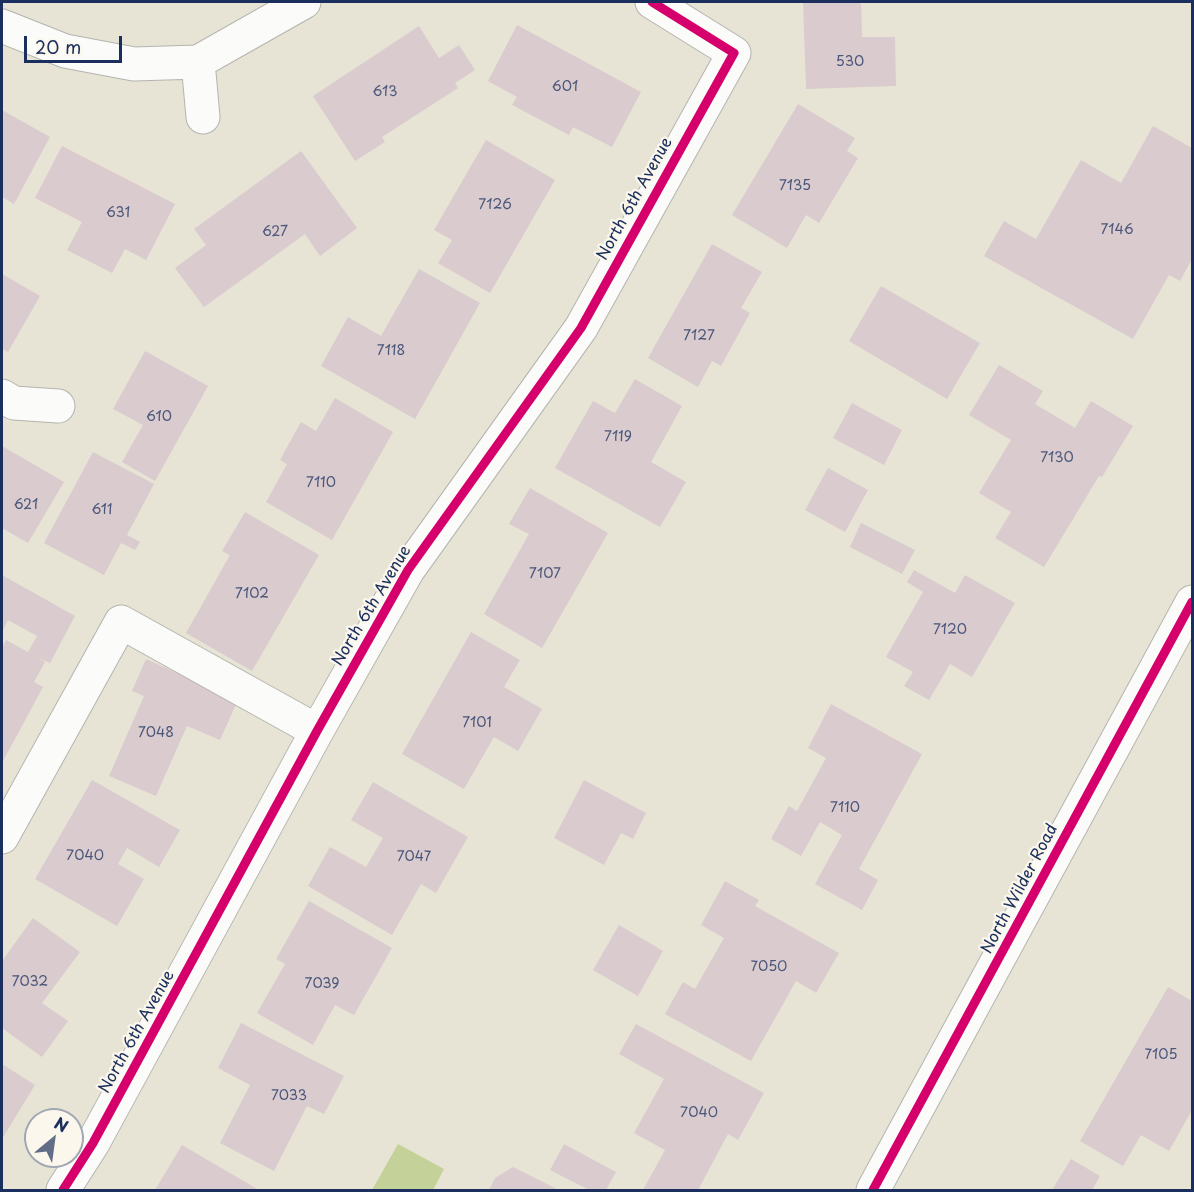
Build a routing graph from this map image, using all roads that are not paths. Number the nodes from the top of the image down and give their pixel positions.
1 (304, 2) edge
2 (652, 2) edge
3 (2, 26) edge
4 (198, 62) junction
5 (203, 117) dead end
6 (2, 396) edge
7 (58, 406) dead end
8 (1192, 602) edge
9 (317, 731) junction
10 (2, 837) edge
11 (63, 1191) edge
12 (873, 1191) edge

1 - 4 street
2 - 9 street, North 6th Avenue
3 - 4 street
4 - 5 street
6 - 7 street
8 - 12 street, North Wilder Road
9 - 10 street
9 - 11 street, North 6th Avenue

